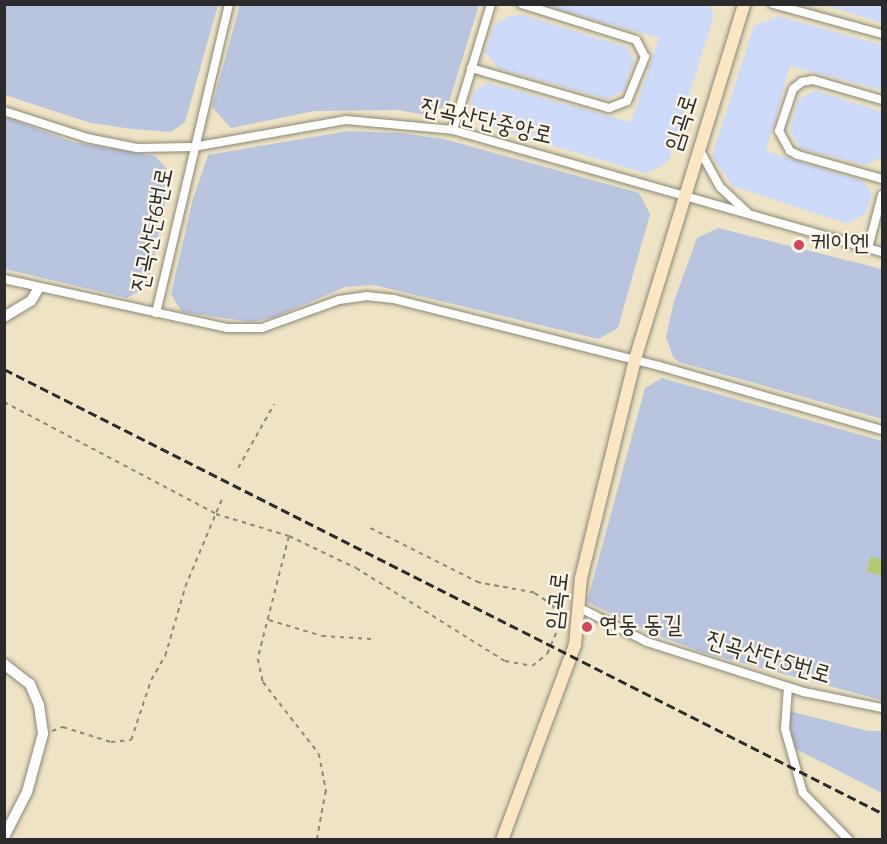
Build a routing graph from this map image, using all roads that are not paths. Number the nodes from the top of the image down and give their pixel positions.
1 (229, 4) edge
2 (491, 4) edge
3 (522, 4) edge
4 (744, 4) edge
5 (773, 4) edge
6 (882, 34) edge
7 (471, 68) junction
8 (882, 100) edge
9 (4, 111) edge
10 (453, 130) junction
11 (698, 145) junction
12 (193, 147) junction
13 (882, 179) edge
14 (682, 194) junction
15 (882, 195) edge
16 (752, 216) junction
17 (868, 248) junction
18 (882, 252) edge
19 (4, 279) edge
20 (38, 289) junction
21 (156, 313) junction
22 (4, 317) edge
23 (635, 359) junction
24 (882, 430) edge
25 (580, 608) junction
26 (4, 664) edge
27 (788, 687) junction
28 (882, 708) edge
29 (4, 837) edge
30 (501, 840) edge
31 (849, 840) edge

1 - 12 street, 진곡산단6번로
2 - 7 street
3 - 7 street
4 - 11 main road, 임곡로
5 - 6 street
7 - 10 street
8 - 13 street
9 - 12 street, 진곡산단중앙로
10 - 12 street, 진곡산단중앙로
10 - 14 street, 진곡산단중앙로
11 - 14 main road, 임곡로
11 - 16 street
12 - 21 street, 진곡산단6번로
14 - 16 street, 진곡산단중앙로
14 - 23 main road, 임곡로
15 - 17 street
16 - 17 street, 진곡산단중앙로
17 - 18 street, 진곡산단중앙로
19 - 20 street, 진곡산단6번로
20 - 21 street, 진곡산단6번로
20 - 22 street
21 - 23 street
23 - 24 street
23 - 25 main road, 임곡로
25 - 27 street, 진곡산단5번로
25 - 30 main road, 임곡로
26 - 29 street
27 - 28 street, 진곡산단5번로
27 - 31 street

